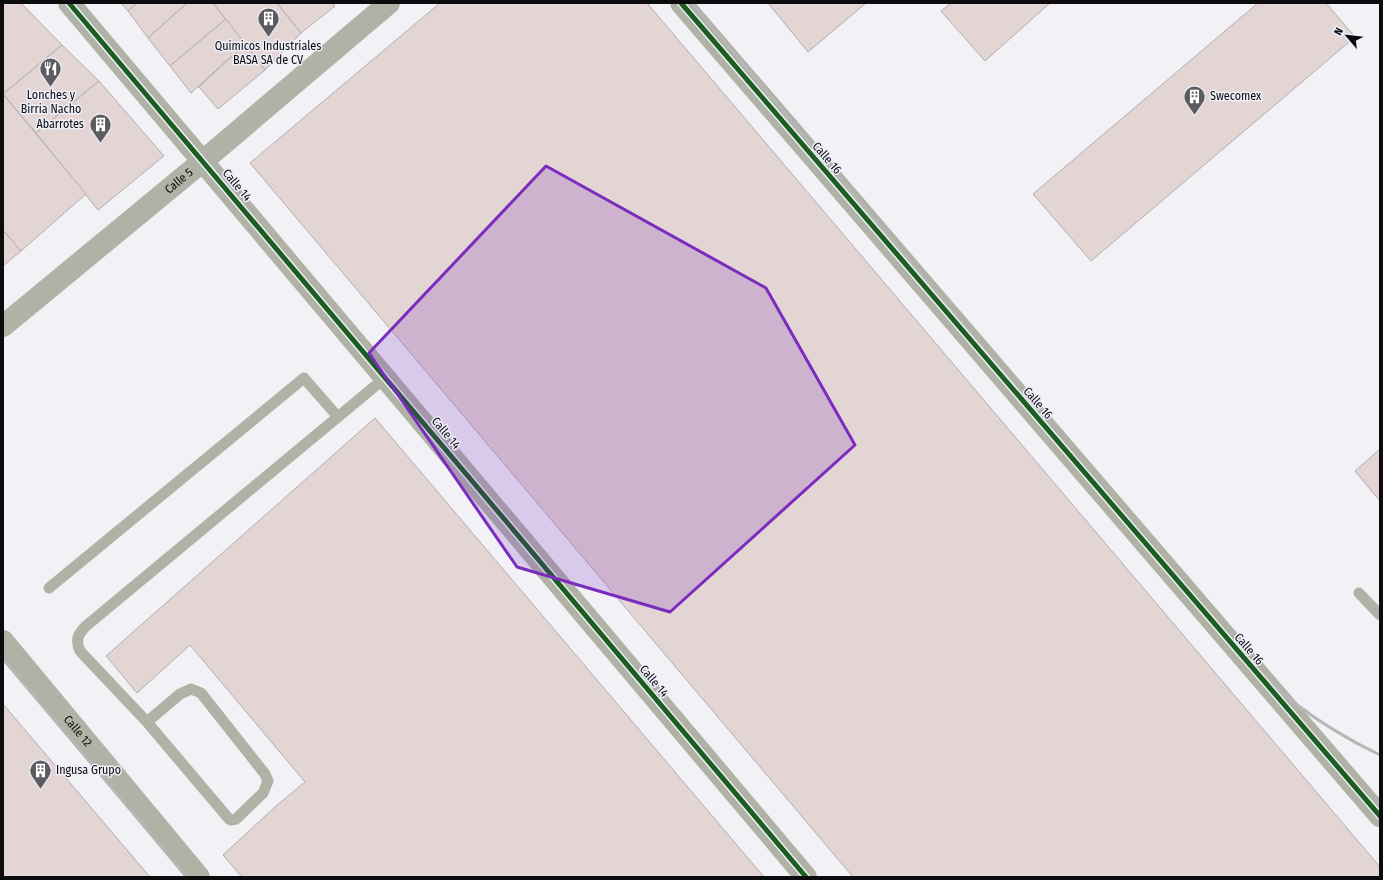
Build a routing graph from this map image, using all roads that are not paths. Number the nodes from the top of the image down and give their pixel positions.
1 (69, 3) edge
2 (389, 3) edge
3 (681, 3) edge
4 (203, 161) junction
5 (3, 326) edge
6 (386, 377) junction
7 (338, 417) junction
8 (49, 588) dead end
9 (1359, 593) dead end
10 (1380, 614) edge
11 (3, 641) edge
12 (147, 722) junction
13 (1380, 816) edge
14 (199, 877) edge
15 (806, 877) edge

1 - 4 street, Calle 14
2 - 4 street, Calle 5
3 - 13 street, Calle 16
4 - 5 street, Calle 5
4 - 6 street, Calle 14
6 - 7 lane
6 - 15 street, Calle 14
7 - 8 lane
7 - 12 lane
9 - 10 lane
11 - 14 street, Calle 12
12 - 12 lane

